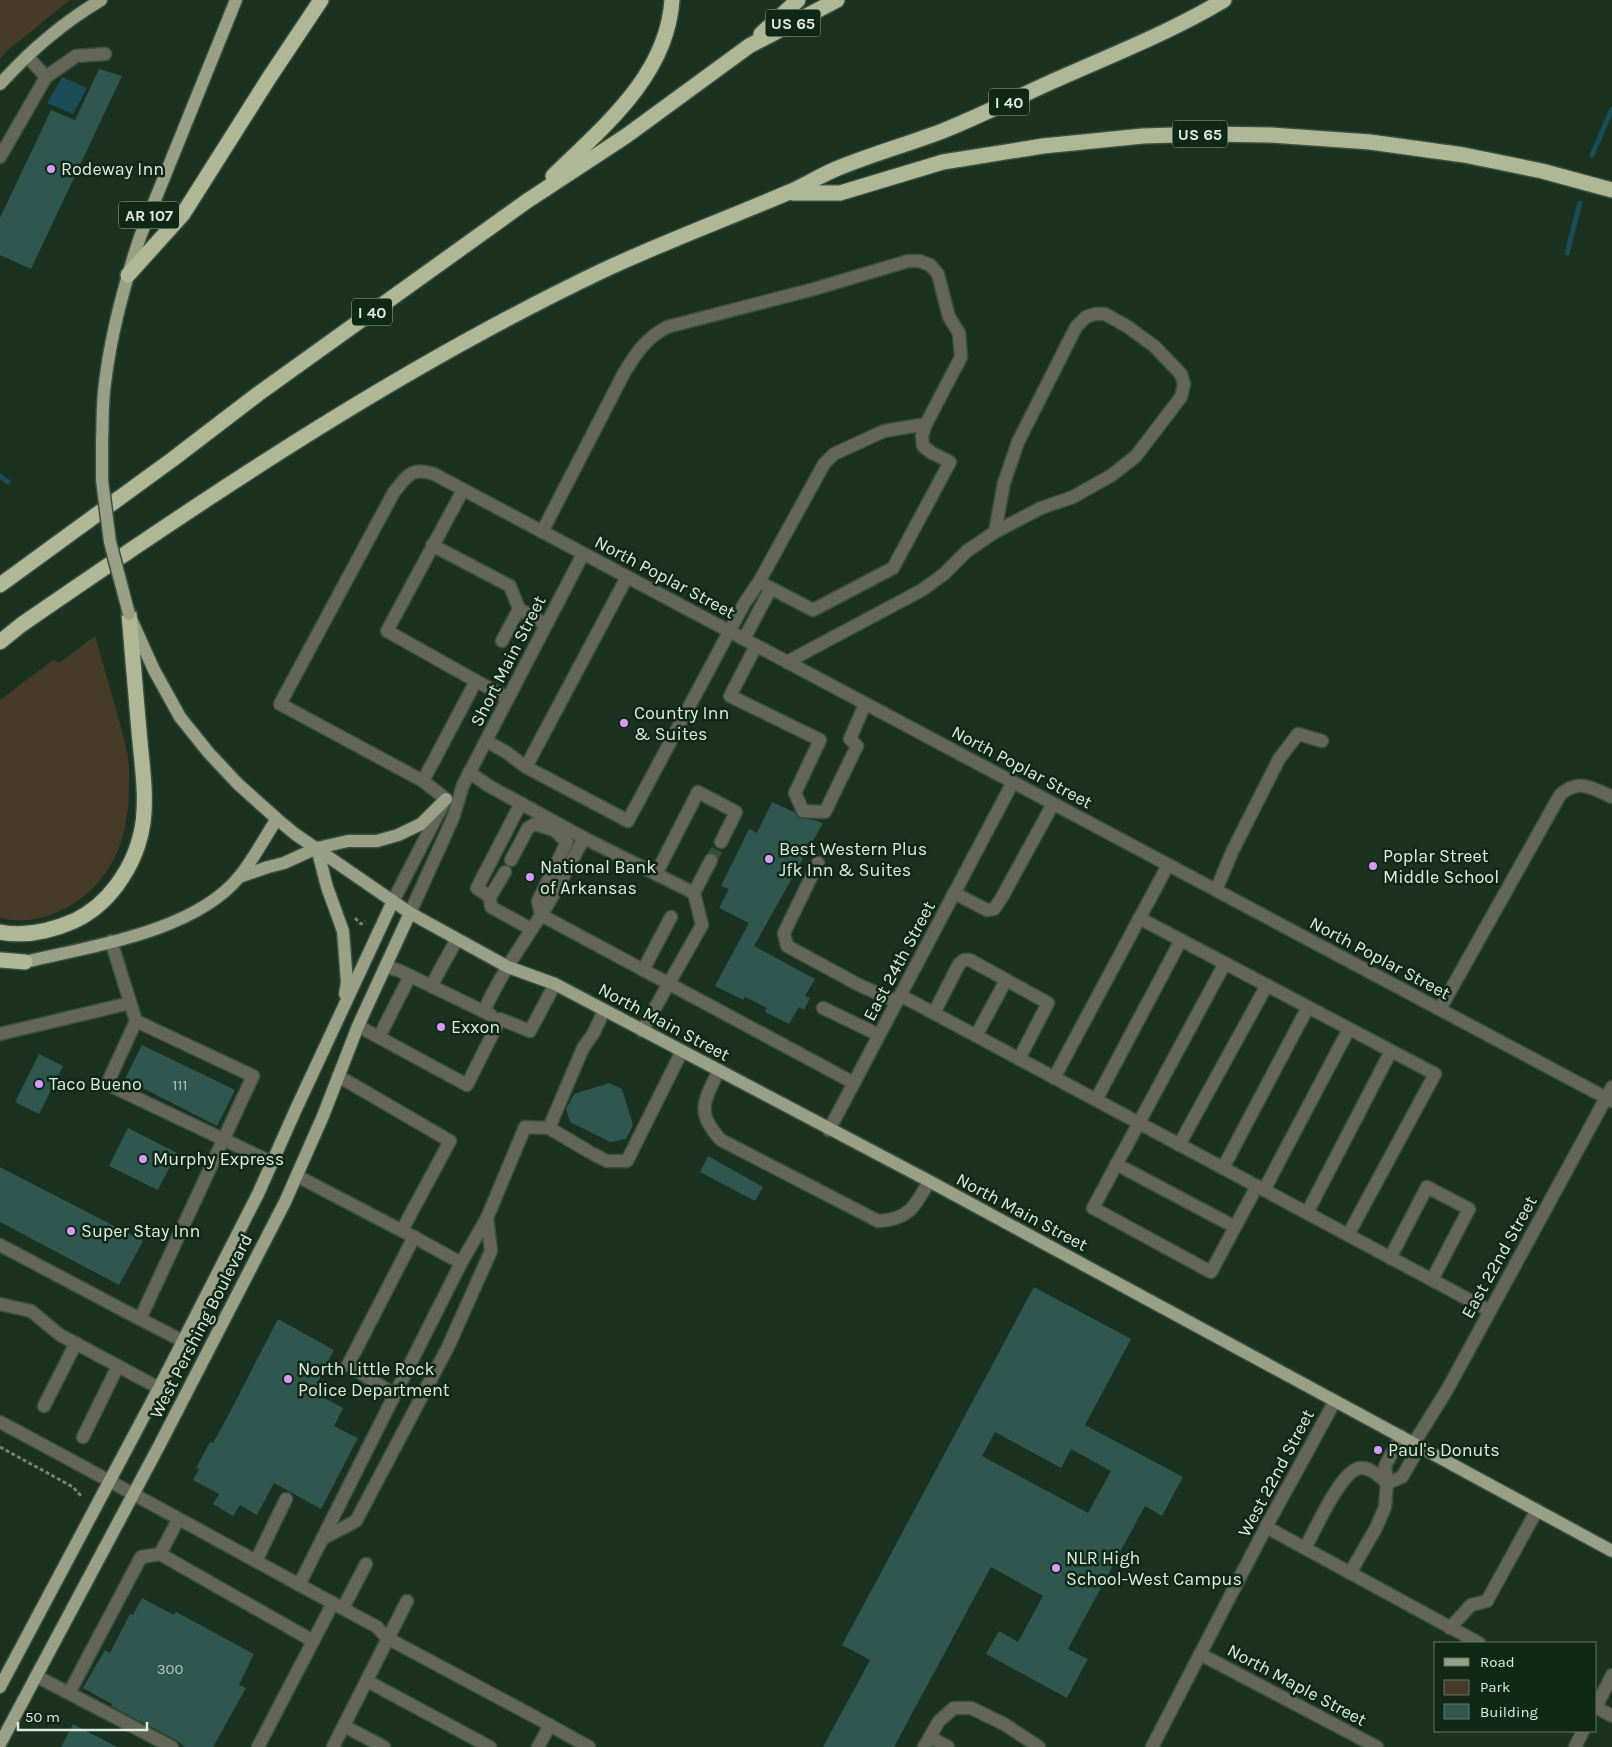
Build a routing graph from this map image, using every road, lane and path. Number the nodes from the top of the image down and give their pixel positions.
1 (101, 0) edge
2 (236, 0) edge
3 (321, 0) edge
4 (672, 0) edge
5 (798, 0) edge
6 (837, 0) edge
7 (1224, 0) edge
8 (750, 46) junction
9 (106, 54) dead end
10 (27, 56) junction
11 (46, 77) junction
12 (0, 84) edge
13 (0, 157) edge
14 (1612, 190) edge
15 (789, 192) junction
16 (527, 202) junction
17 (128, 274) junction
18 (926, 424) junction
19 (463, 490) junction
20 (542, 532) junction
21 (995, 532) junction
22 (432, 545) junction
23 (583, 554) junction
24 (627, 577) junction
25 (759, 582) junction
26 (0, 585) edge
27 (771, 588) junction
28 (519, 609) junction
29 (129, 614) junction
30 (546, 625) junction
31 (730, 632) junction
32 (744, 639) junction
33 (502, 641) dead end
34 (0, 642) edge
35 (756, 646) junction
36 (787, 662) junction
37 (476, 681) junction
38 (508, 698) junction
39 (865, 704) junction
40 (486, 741) junction
41 (1322, 741) dead end
42 (526, 767) junction
43 (470, 772) junction
44 (423, 782) junction
45 (1013, 782) junction
46 (463, 785) junction
47 (1612, 797) edge
48 (446, 799) junction
49 (522, 803) junction
50 (1054, 804) junction
51 (277, 819) junction
52 (584, 838) junction
53 (721, 842) tunnel mouth
54 (317, 848) junction
55 (511, 860) dead end
56 (711, 860) tunnel mouth
57 (818, 863) dead end
58 (1168, 865) junction
59 (505, 872) dead end
60 (656, 874) junction
61 (239, 877) junction
62 (1216, 890) junction
63 (694, 893) junction
64 (954, 893) junction
65 (490, 897) junction
66 (390, 906) junction
67 (410, 913) junction
68 (541, 915) junction
69 (671, 917) dead end
70 (1139, 918) junction
71 (531, 928) junction
72 (0, 932) edge
73 (457, 939) junction
74 (1181, 940) junction
75 (111, 941) junction
76 (0, 960) edge
77 (25, 962) junction
78 (1225, 963) junction
79 (386, 966) junction
80 (508, 967) junction
81 (0, 969) edge
82 (643, 970) junction
83 (410, 976) junction
84 (1006, 980) junction
85 (555, 984) junction
86 (669, 984) junction
87 (1267, 985) junction
88 (431, 986) junction
89 (898, 999) junction
90 (130, 1003) junction
91 (1308, 1007) junction
92 (823, 1008) dead end
93 (342, 1009) junction
94 (1440, 1009) junction
95 (484, 1011) junction
96 (604, 1011) junction
97 (934, 1013) junction
98 (500, 1019) junction
99 (136, 1021) junction
100 (358, 1026) junction
101 (1349, 1029) junction
102 (642, 1031) junction
103 (0, 1034) edge
104 (880, 1035) junction
105 (976, 1036) junction
106 (379, 1037) junction
107 (1391, 1051) junction
108 (682, 1052) junction
109 (1019, 1059) junction
110 (719, 1070) junction
111 (338, 1076) junction
112 (1054, 1078) junction
113 (854, 1083) junction
114 (1610, 1095) edge
115 (1096, 1100) junction
116 (1138, 1123) junction
117 (549, 1128) junction
118 (829, 1130) junction
119 (223, 1141) junction
120 (1179, 1145) junction
121 (272, 1163) junction
122 (1116, 1164) junction
123 (1223, 1168) junction
124 (296, 1176) junction
125 (929, 1181) junction
126 (1260, 1188) junction
127 (1307, 1213) junction
128 (487, 1218) junction
129 (1235, 1227) junction
130 (402, 1230) junction
131 (1348, 1235) junction
132 (414, 1237) junction
133 (0, 1245) edge
134 (1390, 1258) junction
135 (461, 1263) junction
136 (1432, 1280) junction
137 (0, 1304) edge
138 (1490, 1311) junction
139 (140, 1318) junction
140 (183, 1341) junction
141 (76, 1343) junction
142 (118, 1366) junction
143 (159, 1388) junction
144 (394, 1394) junction
145 (1334, 1401) junction
146 (44, 1406) dead end
147 (0, 1422) edge
148 (1401, 1436) junction
149 (83, 1437) dead end
150 (1417, 1445) junction
151 (0, 1447) edge
152 (108, 1480) junction
153 (1387, 1483) junction
154 (133, 1494) junction
155 (82, 1497) dead end
156 (286, 1499) dead end
157 (1537, 1510) junction
158 (178, 1520) junction
159 (1266, 1528) junction
160 (322, 1539) junction
161 (1305, 1548) junction
162 (1612, 1551) edge
163 (160, 1554) junction
164 (256, 1562) junction
165 (366, 1564) dead end
166 (1350, 1573) junction
167 (299, 1585) junction
168 (407, 1601) dead end
169 (338, 1606) junction
170 (1450, 1628) junction
171 (387, 1638) junction
172 (313, 1641) junction
173 (1477, 1642) edge
174 (1200, 1654) junction
175 (1612, 1675) edge
176 (36, 1676) junction
177 (367, 1681) junction
178 (0, 1687) edge
179 (69, 1693) junction
180 (1597, 1705) edge
181 (1597, 1708) edge
182 (1612, 1716) edge
183 (550, 1725) junction
184 (344, 1726) junction
185 (1582, 1732) edge
186 (927, 1742) edge
187 (0, 1744) edge
188 (172, 1747) edge
189 (258, 1747) edge
190 (333, 1747) edge
191 (384, 1747) edge
192 (490, 1747) edge
193 (538, 1747) edge
194 (588, 1747) edge
195 (948, 1747) edge
196 (1038, 1747) edge
197 (1152, 1747) edge
198 (1377, 1747) edge
199 (1574, 1747) edge

1 - 10 main road
2 - 17 main road, AR 107
3 - 17 highway
4 - 16 highway
5 - 8 highway, I 40
6 - 8 highway, US 65
7 - 15 highway, I 40
8 - 16 highway, I 40
9 - 11 street
10 - 11 street
10 - 12 main road
11 - 13 street
14 - 15 highway, US 65
15 - 34 highway, I 40
16 - 26 highway, I 40
17 - 29 main road, North Main Street / AR 107, bridge
18 - 20 street
18 - 25 street
18 - 27 street
19 - 20 street, North Poplar Street
19 - 22 street
19 - 44 street, North Poplar Street
20 - 23 street, North Poplar Street
21 - 21 street
21 - 36 street
22 - 28 street
22 - 37 street
23 - 24 street, North Poplar Street
23 - 30 street, Short Main Street
24 - 31 street, North Poplar Street
24 - 42 street
25 - 27 street
25 - 31 street
27 - 32 street
28 - 30 street
28 - 33 street
29 - 51 main road, North Main Street
29 - 72 highway
30 - 38 street, Short Main Street
31 - 32 street, North Poplar Street
31 - 42 street
32 - 35 street, North Poplar Street
35 - 36 street, North Poplar Street
35 - 39 street
36 - 39 street, North Poplar Street
37 - 38 street
37 - 44 street
38 - 40 street, Short Main Street
39 - 45 street, North Poplar Street
40 - 42 street
40 - 43 street, Short Main Street
41 - 62 street
43 - 46 street, Short Main Street
43 - 49 street
44 - 48 street
45 - 50 street, North Poplar Street
45 - 64 street, East 24th Street
46 - 48 street
46 - 67 street
47 - 94 street
48 - 54 main road
48 - 66 street
49 - 52 street
49 - 65 street
50 - 58 street, North Poplar Street
50 - 64 street
51 - 54 main road, North Main Street
51 - 61 main road
52 - 60 street
52 - 68 street
53 - 60 street
54 - 61 main road
54 - 66 main road, North Main Street
54 - 93 main road
55 - 68 street
56 - 63 street
57 - 89 street
58 - 62 street, North Poplar Street
58 - 70 street
59 - 65 street
60 - 63 street
61 - 75 main road
62 - 94 street, North Poplar Street
63 - 86 street
64 - 89 street, East 24th Street
65 - 71 street
66 - 67 main road, North Main Street
66 - 93 main road, West Pershing Boulevard
67 - 73 main road, North Main Street
67 - 79 main road, West Pershing Boulevard
68 - 71 street
68 - 82 street
69 - 82 street
70 - 74 street
70 - 112 street
71 - 80 street
73 - 80 main road, North Main Street
73 - 88 street
74 - 78 street
74 - 115 street
75 - 77 main road
75 - 90 street
76 - 77 highway
77 - 81 street
78 - 87 street
78 - 116 street
79 - 83 street
79 - 100 main road, West Pershing Boulevard
80 - 85 main road, North Main Street
80 - 95 street
82 - 86 street
83 - 88 street
83 - 106 street
84 - 97 street
84 - 105 street
84 - 109 street
85 - 96 main road, North Main Street
85 - 98 street
86 - 102 street
86 - 113 street
87 - 91 street
87 - 120 street
88 - 95 street
89 - 97 street
89 - 104 street, East 24th Street
90 - 99 street
90 - 103 street
91 - 101 street
91 - 123 street
92 - 104 street
93 - 121 main road, West Pershing Boulevard
94 - 114 street, North Poplar Street
95 - 98 street
96 - 102 main road, North Main Street
96 - 117 street
97 - 105 street
98 - 106 street
99 - 119 street
99 - 119 street
100 - 106 street
100 - 111 main road, West Pershing Boulevard
101 - 107 street
101 - 126 street
102 - 108 main road, North Main Street
104 - 113 street, East 24th Street
105 - 109 street
107 - 127 street
107 - 131 street
108 - 110 main road, North Main Street
108 - 117 street
109 - 112 street
110 - 118 main road, North Main Street
110 - 125 street
111 - 124 main road, West Pershing Boulevard
111 - 130 street
112 - 115 street
113 - 118 street, East 24th Street
114 - 138 street, East 22nd Street
115 - 116 street
116 - 120 street
116 - 122 street
117 - 128 street
118 - 125 main road, North Main Street
119 - 121 street
119 - 139 street
120 - 123 street
121 - 140 main road, West Pershing Boulevard
122 - 129 street
122 - 129 street
123 - 126 street
124 - 130 street
124 - 154 main road, West Pershing Boulevard
125 - 145 main road, North Main Street
126 - 127 street
126 - 129 street
127 - 131 street
128 - 135 street
128 - 160 street
130 - 132 street
131 - 134 street
132 - 135 street
132 - 144 street
133 - 139 street
134 - 136 street
134 - 136 street
135 - 144 street
136 - 138 street
137 - 141 street
138 - 150 street, East 22nd Street
139 - 140 street
140 - 143 main road, West Pershing Boulevard
141 - 142 street
141 - 146 street
142 - 143 street
142 - 149 street
143 - 152 main road, West Pershing Boulevard
144 - 160 street
145 - 148 main road, North Main Street
145 - 159 street, West 22nd Street
147 - 152 street
148 - 150 main road, North Main Street
148 - 153 street
150 - 153 street, East 22nd Street
150 - 157 main road, North Main Street
151 - 155 path
152 - 154 street
152 - 178 main road, West Pershing Boulevard
153 - 161 street
153 - 166 street
154 - 158 street
154 - 176 main road, West Pershing Boulevard
156 - 164 street
157 - 162 main road, North Main Street
157 - 170 street
158 - 163 street
158 - 164 street
159 - 161 street
159 - 174 street, West 22nd Street
160 - 167 street
161 - 166 street
163 - 172 street
163 - 179 street
164 - 167 street
165 - 169 street
166 - 170 street
167 - 169 street
168 - 171 street
169 - 171 street
169 - 172 street
170 - 173 street
171 - 177 street
171 - 183 street
172 - 189 street
174 - 197 street, West 22nd Street
174 - 198 street, North Maple Street
175 - 180 street
176 - 179 street
176 - 187 main road, West Pershing Boulevard
177 - 184 street
177 - 192 street
179 - 188 street
181 - 182 street
183 - 193 street
183 - 194 street
184 - 190 street
184 - 191 street
185 - 199 street
186 - 195 street
186 - 196 street

